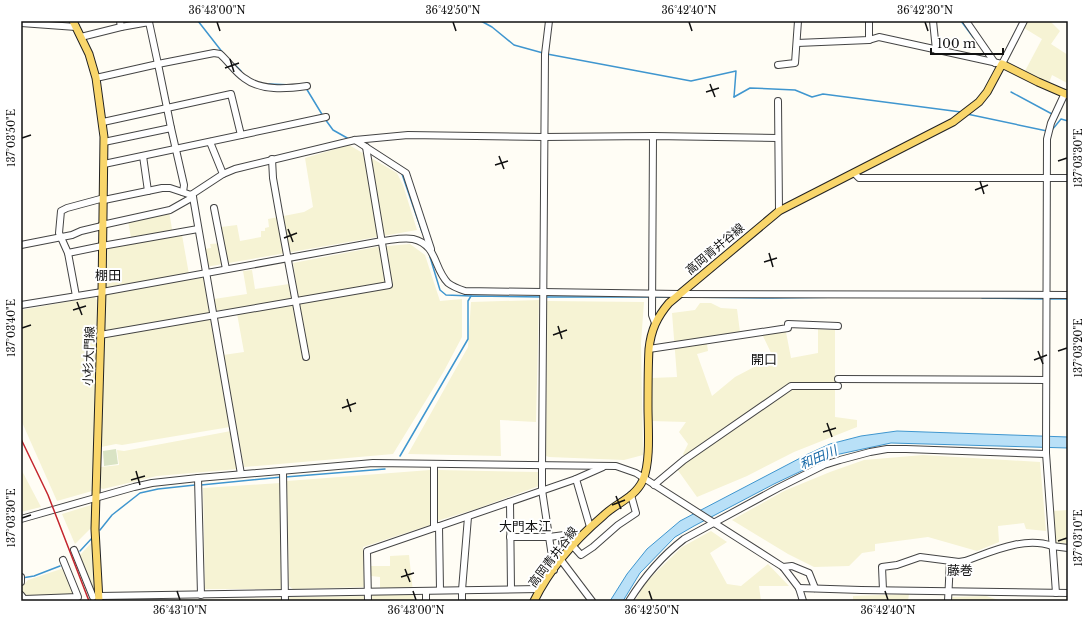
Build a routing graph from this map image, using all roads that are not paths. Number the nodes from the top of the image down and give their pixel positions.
1 (151, 21) edge
2 (549, 21) edge
3 (798, 21) edge
4 (804, 21) edge
5 (869, 21) edge
6 (933, 21) edge
7 (966, 21) edge
8 (1024, 21) edge
9 (21, 23) edge
10 (74, 24) edge
11 (121, 24) edge
12 (81, 37) junction
13 (869, 40) junction
14 (797, 43) junction
15 (936, 50) junction
16 (158, 64) junction
17 (998, 64) junction
18 (778, 65) dead end
19 (96, 78) junction
20 (307, 86) dead end
21 (1066, 94) edge
22 (778, 101) dead end
23 (168, 108) junction
24 (326, 117) dead end
25 (103, 122) junction
26 (171, 128) junction
27 (241, 135) junction
28 (653, 136) junction
29 (544, 137) junction
30 (778, 138) junction
31 (355, 140) junction
32 (104, 142) junction
33 (210, 142) junction
34 (366, 147) junction
35 (175, 150) junction
36 (143, 156) junction
37 (272, 159) junction
38 (104, 164) junction
39 (854, 173) junction
40 (223, 174) junction
41 (1046, 178) junction
42 (1068, 178) edge
43 (148, 191) junction
44 (183, 192) junction
45 (192, 196) junction
46 (104, 199) junction
47 (214, 208) dead end
48 (779, 211) junction
49 (102, 226) junction
50 (198, 230) junction
51 (60, 237) junction
52 (382, 241) junction
53 (21, 245) edge
54 (102, 246) junction
55 (431, 250) junction
56 (68, 253) junction
57 (288, 258) junction
58 (226, 269) junction
59 (206, 272) junction
60 (102, 292) junction
61 (543, 292) junction
62 (652, 293) junction
63 (679, 294) junction
64 (1045, 295) junction
65 (1068, 295) edge
66 (76, 296) junction
67 (295, 301) junction
68 (21, 305) edge
69 (213, 315) junction
70 (655, 323) junction
71 (838, 326) dead end
72 (100, 335) junction
73 (649, 349) junction
74 (306, 357) dead end
75 (838, 379) dead end
76 (1045, 380) junction
77 (838, 386) dead end
78 (1046, 453) junction
79 (434, 464) junction
80 (542, 465) junction
81 (605, 466) junction
82 (283, 471) junction
83 (241, 474) junction
84 (198, 478) junction
85 (644, 478) junction
86 (576, 479) junction
87 (654, 485) junction
88 (542, 490) junction
89 (631, 495) junction
90 (96, 497) junction
91 (510, 502) junction
92 (468, 516) junction
93 (21, 519) edge
94 (714, 523) junction
95 (436, 527) junction
96 (590, 527) junction
97 (510, 537) junction
98 (549, 537) junction
99 (579, 538) junction
100 (572, 546) junction
101 (1052, 546) junction
102 (1068, 548) edge
103 (74, 550) dead end
104 (63, 560) dead end
105 (561, 560) junction
106 (950, 562) junction
107 (783, 567) junction
108 (554, 570) junction
109 (21, 577) edge
110 (21, 582) edge
111 (799, 588) junction
112 (815, 588) junction
113 (511, 589) junction
114 (540, 589) junction
115 (440, 590) junction
116 (462, 590) junction
117 (883, 590) junction
118 (426, 591) junction
119 (948, 591) junction
120 (368, 592) junction
121 (1056, 593) junction
122 (1068, 593) edge
123 (285, 594) junction
124 (21, 595) edge
125 (201, 595) junction
126 (97, 598) edge
127 (285, 601) edge
128 (368, 601) edge
129 (426, 601) edge
130 (462, 601) edge
131 (534, 601) edge
132 (592, 601) edge
133 (629, 601) edge
134 (803, 601) edge
135 (948, 601) edge

1 - 11 street
1 - 16 street
2 - 29 street
3 - 4 street
3 - 14 street
5 - 13 street
6 - 15 street
7 - 17 street
8 - 17 street
9 - 10 street
10 - 12 main road, 小杉大門線
11 - 12 street
12 - 19 main road, 小杉大門線
13 - 14 street
13 - 15 street
14 - 18 street
15 - 17 street
16 - 19 street
16 - 20 street
16 - 23 street
17 - 21 main road
17 - 39 main road, 高岡青井谷線
19 - 25 main road, 小杉大門線
21 - 41 street
22 - 30 street
23 - 25 street
23 - 26 street
23 - 27 street
24 - 27 street
25 - 32 main road, 小杉大門線
26 - 32 street
26 - 35 street
27 - 33 street
28 - 29 street
28 - 30 street
28 - 62 street
29 - 31 street
29 - 61 street
30 - 48 street
31 - 34 street
31 - 37 street
32 - 38 main road, 小杉大門線
33 - 35 street
33 - 40 street
34 - 52 street
34 - 55 street
35 - 36 street
35 - 44 street
36 - 38 street
36 - 43 street
37 - 40 street
37 - 57 street
38 - 46 main road, 小杉大門線
39 - 41 street
39 - 48 main road, 高岡青井谷線
40 - 45 street
41 - 42 street
41 - 64 street
43 - 44 street
43 - 46 street
44 - 45 street
45 - 49 street
45 - 50 street
46 - 49 main road, 小杉大門線
46 - 51 street
47 - 58 street
48 - 63 main road, 高岡青井谷線
49 - 51 street
49 - 54 main road, 小杉大門線
50 - 54 street
50 - 59 street
51 - 53 street
51 - 56 street
52 - 55 street
52 - 57 street
52 - 67 street
54 - 56 street
54 - 60 main road, 小杉大門線
55 - 61 street
56 - 66 street
57 - 58 street
57 - 67 street
58 - 59 street
59 - 60 street
59 - 69 street
60 - 66 street
60 - 72 main road, 小杉大門線
61 - 62 street
61 - 80 street
62 - 63 street
62 - 70 street
63 - 64 street
63 - 70 main road, 高岡青井谷線
64 - 65 street
64 - 76 street
66 - 68 street
67 - 69 street
67 - 74 street
69 - 72 street
69 - 83 street
70 - 73 main road, 高岡青井谷線
71 - 73 street
72 - 90 main road, 小杉大門線
73 - 85 main road, 高岡青井谷線
75 - 76 street
76 - 78 street
77 - 87 street
78 - 94 street
78 - 101 street
79 - 80 street
79 - 82 street
79 - 95 street
80 - 81 street
80 - 88 street
81 - 85 street
81 - 86 street
82 - 83 street
82 - 123 street
83 - 84 street
84 - 90 street
84 - 125 street
85 - 87 street
85 - 89 main road, 高岡青井谷線
86 - 88 street
86 - 96 street
87 - 94 street
88 - 91 street
88 - 98 street
89 - 96 main road, 高岡青井谷線
89 - 100 street
90 - 93 street
90 - 126 main road, 小杉大門線
91 - 92 street
91 - 97 street
92 - 95 street
92 - 116 street
94 - 107 street
94 - 133 street
95 - 115 street
95 - 120 street
96 - 99 main road, 高岡青井谷線
97 - 98 street
97 - 113 street
98 - 99 street
98 - 108 street
99 - 100 main road, 高岡青井谷線
100 - 105 main road, 高岡青井谷線
101 - 102 street
101 - 106 street
101 - 121 street
103 - 126 street
104 - 124 street
105 - 108 main road, 高岡青井谷線
105 - 132 street
106 - 117 street
106 - 119 street
107 - 111 street
107 - 112 street
108 - 114 main road, 高岡青井谷線
109 - 110 street
111 - 112 street
111 - 134 street
112 - 117 street
113 - 114 street
113 - 116 street
114 - 131 main road, 高岡青井谷線
115 - 116 street
115 - 118 street
116 - 130 street
117 - 119 street
118 - 120 street
118 - 129 street
119 - 121 street
119 - 135 street
120 - 123 street
120 - 128 street
121 - 122 street
123 - 125 street
123 - 127 street
125 - 126 street

